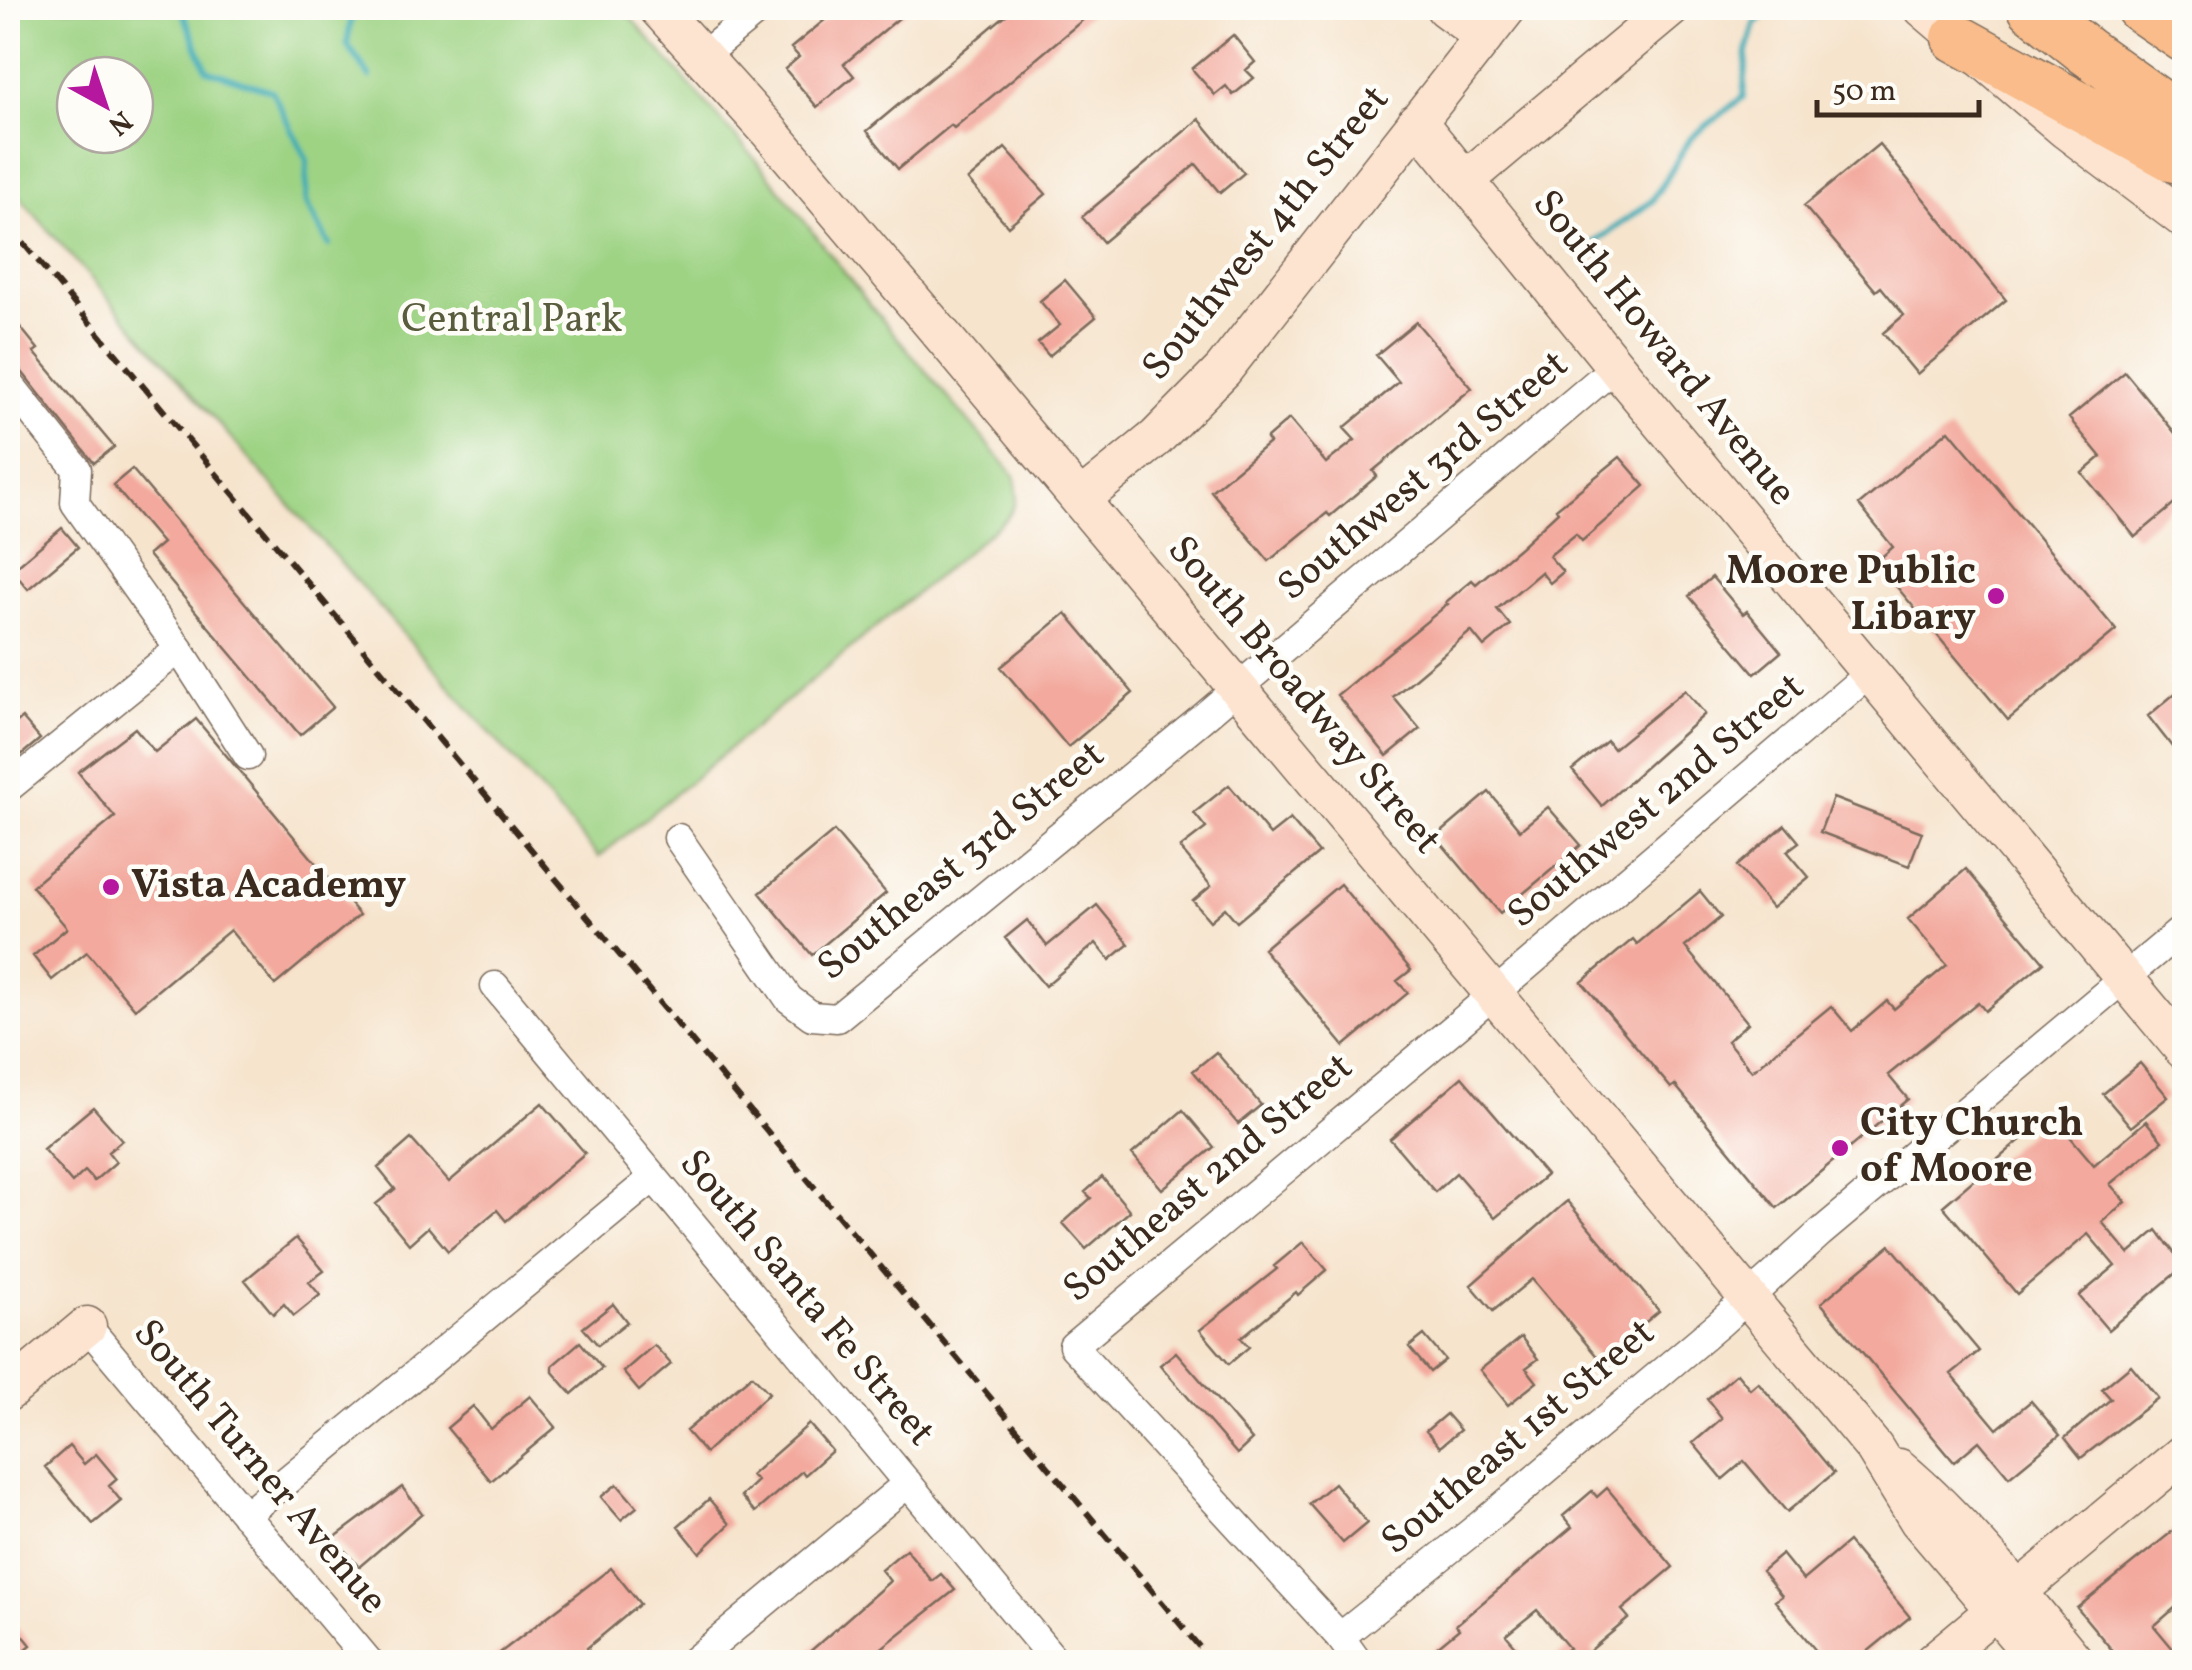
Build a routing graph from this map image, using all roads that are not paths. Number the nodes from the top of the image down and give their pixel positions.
1 (658, 8) edge
2 (760, 8) edge
3 (1445, 8) edge
4 (1671, 8) edge
5 (2032, 8) edge
6 (2140, 8) edge
7 (1495, 22) edge
8 (1939, 23) edge
9 (2184, 38) edge
10 (701, 58) junction
11 (1417, 121) junction
12 (2184, 121) edge
13 (2184, 160) edge
14 (1467, 179) junction
15 (2184, 219) edge
16 (1616, 366) junction
17 (8, 382) edge
18 (1080, 500) junction
19 (179, 649) junction
20 (1871, 672) junction
21 (1237, 687) junction
22 (248, 756) dead end
23 (8, 788) edge
24 (678, 838) dead end
25 (2184, 928) edge
26 (2124, 980) junction
27 (495, 986) dead end
28 (1494, 993) junction
29 (2184, 1050) edge
30 (653, 1178) junction
31 (1747, 1297) junction
32 (87, 1326) joint
33 (8, 1392) edge
34 (2184, 1453) edge
35 (908, 1483) junction
36 (246, 1515) junction
37 (2007, 1601) junction
38 (1340, 1637) junction
39 (368, 1662) edge
40 (693, 1662) edge
41 (1056, 1662) edge
42 (1358, 1662) edge
43 (1934, 1662) edge
44 (2039, 1662) edge
45 (2075, 1662) edge

1 - 10 main road, South Broadway Street
2 - 10 street
3 - 7 main road
4 - 14 main road
5 - 12 highway
6 - 9 highway
7 - 11 main road, Southwest 4th Street
8 - 13 highway
8 - 15 main road
10 - 18 main road, South Broadway Street
11 - 14 main road, South Howard Avenue
11 - 18 main road, Southwest 4th Street
14 - 16 main road, South Howard Avenue
16 - 20 main road, South Howard Avenue
16 - 21 street, Southwest 3rd Street
17 - 19 street
18 - 21 main road, South Broadway Street
19 - 22 street
19 - 23 street
20 - 26 main road, South Howard Avenue
20 - 28 street, Southwest 2nd Street
21 - 24 street, Southeast 3rd Street
21 - 28 main road, South Broadway Street
25 - 26 street, Southeast 1st Street
26 - 29 main road, South Howard Avenue
26 - 31 street, Southeast 1st Street
27 - 30 street, South Santa Fe Street
28 - 31 main road, South Broadway Street
28 - 38 street, Southeast 2nd Street
30 - 35 street, South Santa Fe Street
30 - 36 street
31 - 37 main road, South Broadway Street
31 - 38 street, Southeast 1st Street
32 - 33 main road
32 - 36 street, South Turner Avenue
34 - 37 main road
35 - 40 street
35 - 41 street, South Santa Fe Street
36 - 39 street, South Turner Avenue
37 - 43 main road
37 - 44 main road
37 - 45 main road
38 - 42 street, Southeast 2nd Street

